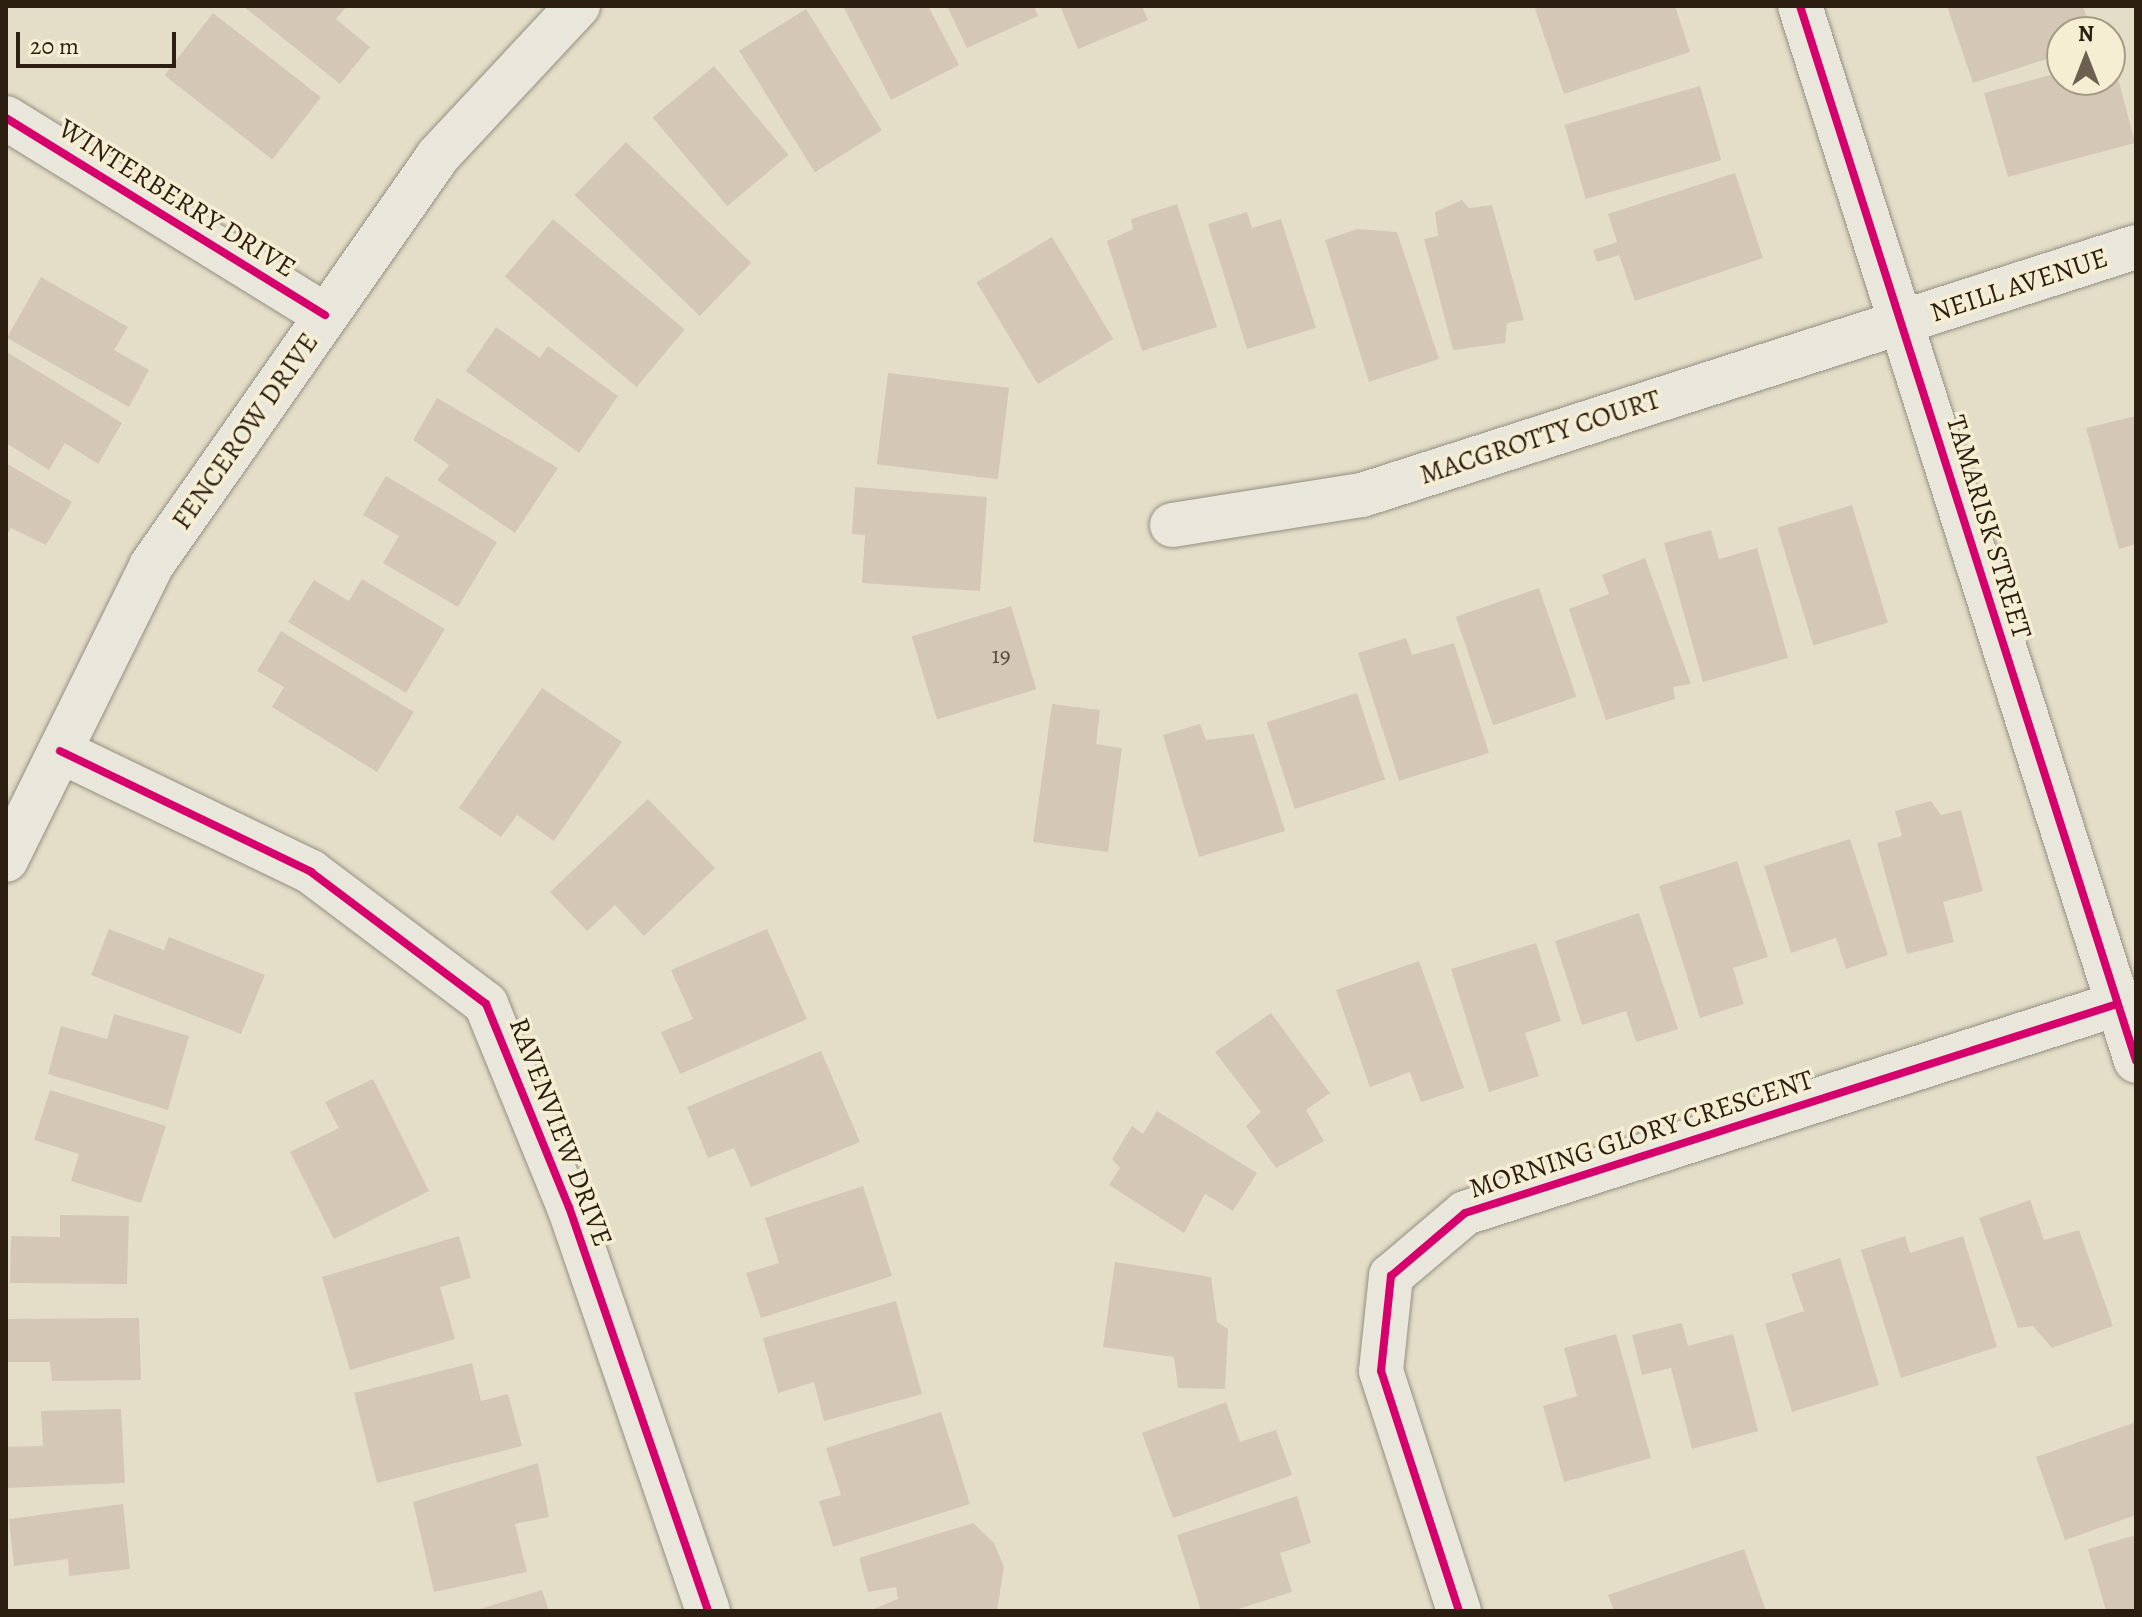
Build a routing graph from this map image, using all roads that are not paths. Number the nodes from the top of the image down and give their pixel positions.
1 (578, 6) edge
2 (1800, 6) edge
3 (6, 118) edge
4 (2136, 247) edge
5 (325, 315) junction
6 (1902, 322) junction
7 (1172, 525) dead end
8 (60, 751) junction
9 (6, 860) edge
10 (2117, 1004) junction
11 (2136, 1061) edge
12 (708, 1611) edge
13 (1459, 1611) edge

1 - 5 street, FENCEROW DRIVE
2 - 6 street, TAMARISK STREET
3 - 5 street, WINTERBERRY DRIVE
4 - 6 street, NEILL AVENUE
5 - 8 street, FENCEROW DRIVE
6 - 7 street, MACGROTTY COURT
6 - 10 street, TAMARISK STREET
8 - 9 street, FENCEROW DRIVE
8 - 12 street, RAVENVIEW DRIVE
10 - 11 street, TAMARISK STREET
10 - 13 street, MORNING GLORY CRESCENT

